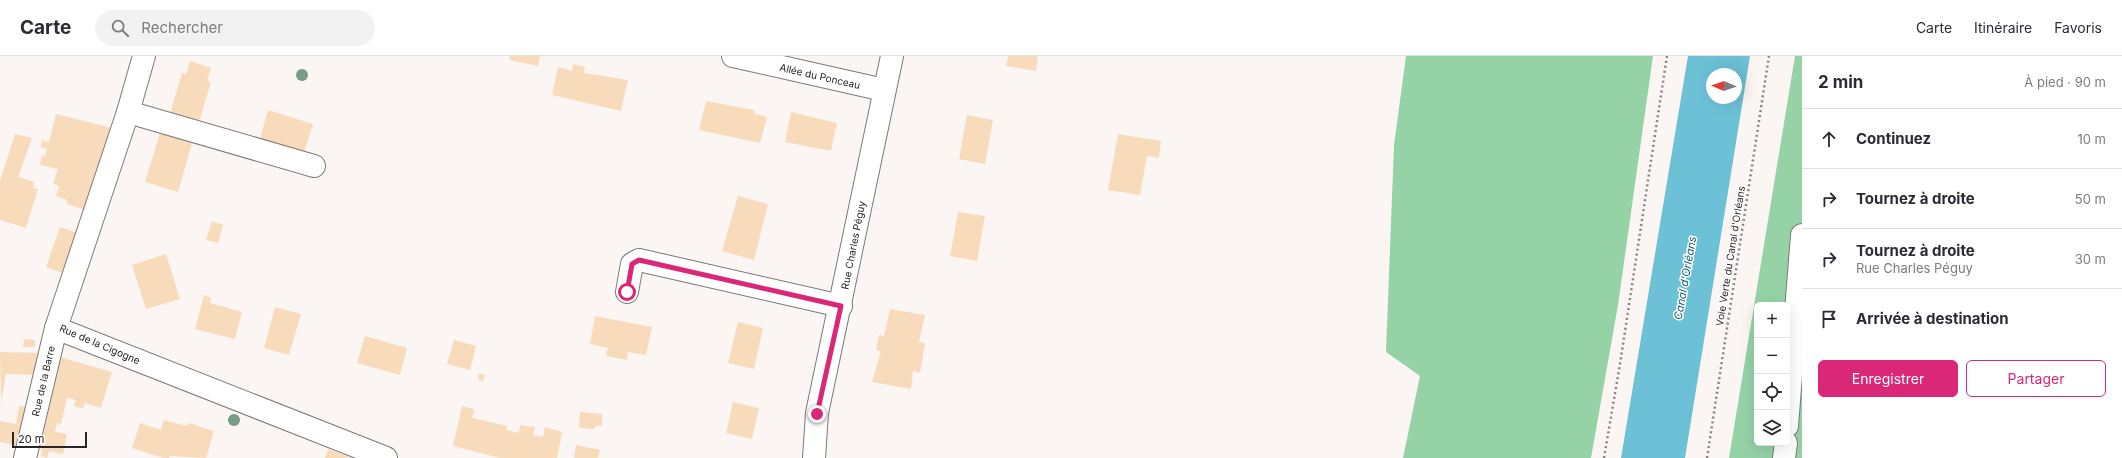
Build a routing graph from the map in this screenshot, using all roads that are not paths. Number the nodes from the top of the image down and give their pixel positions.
1 (144, 56) edge
2 (733, 56) edge
3 (892, 56) edge
4 (884, 90) junction
5 (128, 112) junction
6 (314, 166) dead end
7 (1802, 235) edge
8 (627, 292) dead end
9 (841, 306) junction
10 (56, 328) junction
11 (1788, 410) edge
12 (1786, 446) edge
13 (25, 458) edge
14 (386, 458) edge
15 (814, 458) edge
16 (1784, 458) edge

1 - 5 street, Rue de la Cigogne
2 - 4 street, Allée du Ponceau
3 - 4 street, Rue Charles Péguy
4 - 9 street, Rue Charles Péguy
5 - 6 street
5 - 10 street, Rue de la Cigogne
7 - 11 street
8 - 9 street
9 - 15 street, Rue Charles Péguy
10 - 13 street, Rue de la Barre
10 - 14 street, Rue de la Cigogne
12 - 16 street

